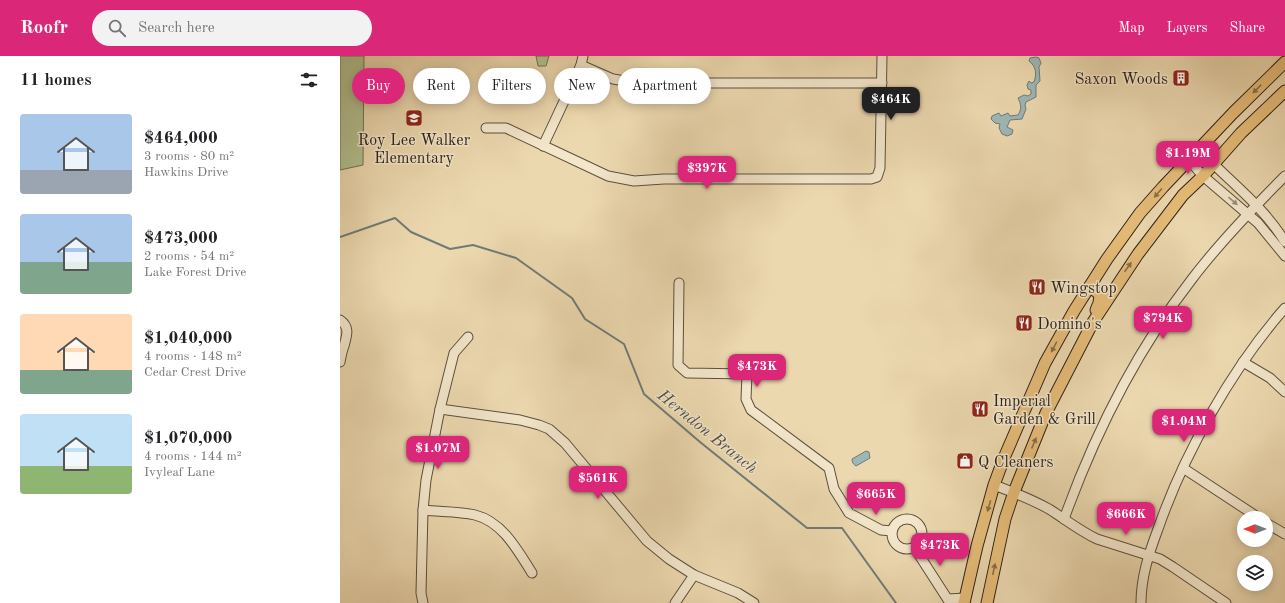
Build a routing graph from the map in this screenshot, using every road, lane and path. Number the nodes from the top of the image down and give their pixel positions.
1 (583, 56) edge
2 (882, 56) edge
3 (1285, 62) edge
4 (581, 65) junction
5 (882, 83) junction
6 (1285, 91) edge
7 (486, 128) dead end
8 (543, 146) junction
9 (1199, 149) junction
10 (1189, 160) junction
11 (1213, 165) junction
12 (1203, 176) junction
13 (1285, 176) edge
14 (1256, 205) junction
15 (1247, 214) junction
16 (1285, 242) edge
17 (1285, 256) edge
18 (679, 283) dead end
19 (1090, 286) junction
20 (1285, 308) edge
21 (340, 320) edge
22 (468, 337) dead end
23 (1081, 344) junction
24 (340, 362) edge
25 (1243, 362) junction
26 (1285, 392) edge
27 (440, 409) junction
28 (1183, 468) junction
29 (994, 485) junction
30 (1014, 492) junction
31 (423, 510) junction
32 (1248, 511) edge
33 (1064, 518) junction
34 (1273, 527) edge
35 (892, 531) junction
36 (1285, 534) edge
37 (914, 547) junction
38 (1149, 555) junction
39 (532, 573) dead end
40 (694, 575) junction
41 (965, 600) edge
42 (949, 601) edge
43 (423, 603) edge
44 (675, 603) edge
45 (754, 603) edge
46 (987, 603) edge
47 (1141, 603) edge
48 (1226, 603) edge

1 - 4 street
2 - 5 street
3 -> 9 main road
4 - 5 street
4 - 8 street
5 - 8 street
6 - 11 main road
7 - 8 street
9 - 10 main road
9 - 11 street
10 - 12 street
10 -> 19 main road
11 - 12 main road
11 - 14 street
12 -> 15 street
23 -> 12 main road
13 - 14 street
14 - 15 street
14 - 16 street
15 - 17 street
15 - 33 street
18 - 35 street
19 - 23 main road
19 -> 29 main road
20 - 25 street
21 - 24 street
22 - 27 street
30 -> 23 main road
25 - 26 street
25 - 28 street
27 - 31 street
27 - 40 street
28 - 32 street
28 - 38 street
29 - 30 street
29 -> 41 main road
30 - 33 street
46 -> 30 main road
31 - 39 street
31 - 43 street
33 - 38 street
34 - 36 street
35 - 37 street
35 - 37 street
37 - 42 street
38 - 47 street
38 - 48 street
40 - 44 street
40 - 45 street
41 - 42 street

